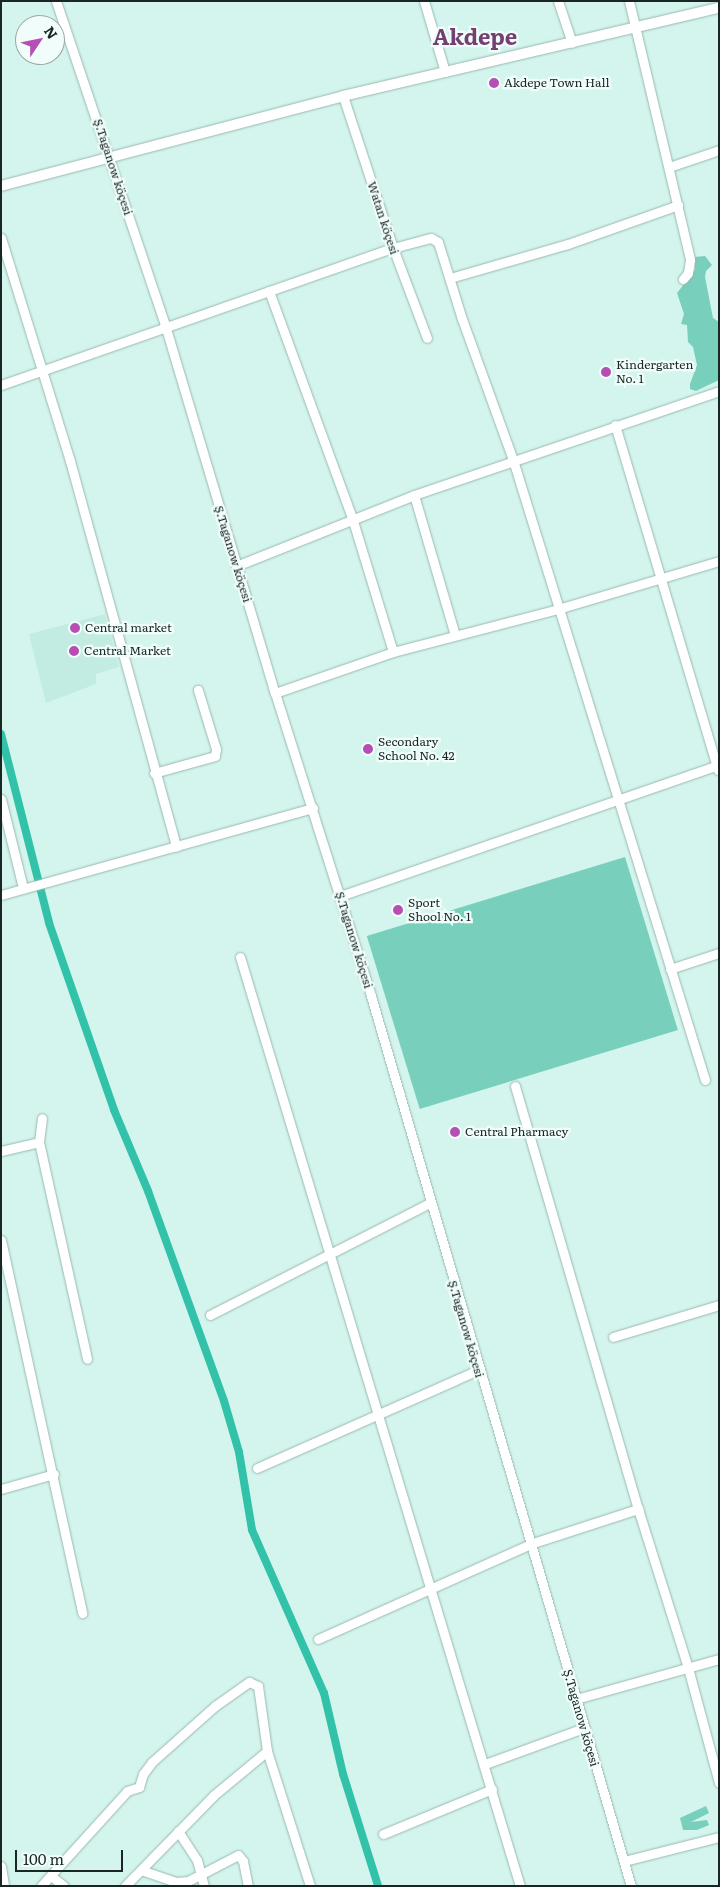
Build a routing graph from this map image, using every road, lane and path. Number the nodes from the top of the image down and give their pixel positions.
1 (56, 1) edge
2 (424, 1) edge
3 (558, 1) edge
4 (628, 1) edge
5 (719, 8) edge
6 (635, 28) junction
7 (572, 43) junction
8 (445, 72) junction
9 (343, 96) junction
10 (719, 150) edge
11 (110, 157) junction
12 (670, 167) junction
13 (1, 186) edge
14 (678, 205) junction
15 (1, 238) edge
16 (393, 248) junction
17 (450, 278) junction
18 (683, 280) dead end
19 (269, 291) junction
20 (165, 326) junction
21 (427, 338) dead end
22 (42, 370) junction
23 (1, 384) edge
24 (719, 391) edge
25 (615, 425) junction
26 (513, 460) junction
27 (414, 495) junction
28 (353, 521) junction
29 (719, 561) edge
30 (236, 566) junction
31 (661, 580) junction
32 (558, 609) junction
33 (454, 635) junction
34 (393, 652) junction
35 (198, 690) dead end
36 (275, 693) junction
37 (718, 767) edge
38 (154, 773) junction
39 (1, 799) edge
40 (616, 800) junction
41 (313, 808) junction
42 (176, 846) junction
43 (25, 888) junction
44 (1, 895) edge
45 (340, 896) junction
46 (719, 953) edge
47 (240, 957) dead end
48 (670, 969) junction
49 (705, 1080) dead end
50 (515, 1086) dead end
51 (42, 1118) dead end
52 (39, 1142) junction
53 (1, 1152) edge
54 (430, 1203) junction
55 (1, 1240) edge
56 (331, 1256) junction
57 (719, 1305) edge
58 (210, 1315) dead end
59 (613, 1337) dead end
60 (87, 1359) dead end
61 (478, 1370) junction
62 (378, 1414) junction
63 (257, 1468) dead end
64 (54, 1474) junction
65 (1, 1490) edge
66 (638, 1509) junction
67 (530, 1544) junction
68 (430, 1589) junction
69 (82, 1614) dead end
70 (318, 1639) dead end
71 (719, 1659) edge
72 (688, 1668) junction
73 (576, 1698) junction
74 (584, 1728) junction
75 (267, 1752) junction
76 (715, 1753) edge
77 (484, 1764) junction
78 (719, 1783) edge
79 (492, 1789) junction
80 (178, 1831) junction
81 (383, 1834) dead end
82 (719, 1837) edge
83 (624, 1861) junction
84 (1, 1866) edge
85 (141, 1870) junction
86 (202, 1875) junction
87 (51, 1876) junction
88 (4, 1886) edge
89 (40, 1886) edge
90 (64, 1886) edge
91 (125, 1886) edge
92 (204, 1886) edge
93 (248, 1886) edge
94 (310, 1886) edge
95 (520, 1886) edge
96 (631, 1886) edge

1 - 11 street, Ş.Taganow köçesi
2 - 8 street
3 - 7 street
4 - 6 street
5 - 6 main road
6 - 7 main road
6 - 12 street
7 - 8 main road
8 - 9 main road
9 - 11 main road
9 - 16 street, Watan köçesi
10 - 12 street
11 - 13 main road
11 - 20 street, Ş.Taganow köçesi
12 - 14 street
14 - 17 street
14 - 18 street
15 - 22 street
16 - 17 street
16 - 19 street
16 - 21 street, Watan köçesi
17 - 26 street
19 - 20 street
19 - 28 street
20 - 22 street
20 - 30 street, Ş.Taganow köçesi
22 - 23 street
22 - 38 street
24 - 25 street
25 - 26 street
25 - 31 street
26 - 27 street
26 - 32 street
27 - 28 street
27 - 33 street
28 - 30 street
28 - 34 street
29 - 31 street
30 - 36 street, Ş.Taganow köçesi
31 - 32 street
31 - 37 street
32 - 33 street
32 - 40 street
33 - 34 street
34 - 36 street
35 - 38 street
36 - 41 street, Ş.Taganow köçesi
37 - 40 street
38 - 42 street
39 - 43 street
40 - 45 street
40 - 48 street
41 - 42 street
41 - 45 street, Ş.Taganow köçesi
42 - 43 street
43 - 44 street
45 - 54 street, Ş.Taganow köçesi
46 - 48 street
47 - 56 street
48 - 49 street
50 - 66 street
51 - 52 street
52 - 53 street
52 - 60 street
54 - 56 street
54 - 61 street, Ş.Taganow köçesi
55 - 64 street
56 - 58 street
56 - 62 street
57 - 59 street
61 - 62 street
61 - 67 street, Ş.Taganow köçesi
62 - 63 street
62 - 68 street
64 - 65 street
64 - 69 street
66 - 67 street
66 - 72 street
67 - 68 street
67 - 73 street, Ş.Taganow köçesi
68 - 70 street
68 - 77 street
71 - 72 street
72 - 73 street
72 - 76 street
73 - 74 street, Ş.Taganow köçesi
74 - 77 street
74 - 83 street, Ş.Taganow köçesi
75 - 80 street
75 - 87 street
75 - 94 street
76 - 78 street
77 - 79 street
79 - 81 street
79 - 95 street
80 - 85 street
80 - 86 street
82 - 83 street
83 - 96 street, Ş.Taganow köçesi
84 - 88 main road
85 - 86 street
85 - 91 street
86 - 92 street
86 - 93 street
87 - 89 street
87 - 90 street

